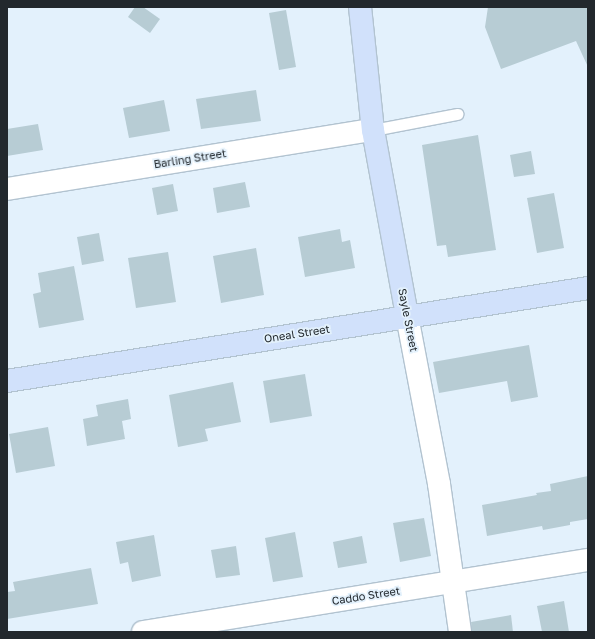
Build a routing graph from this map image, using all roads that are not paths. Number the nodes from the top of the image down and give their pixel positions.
1 (360, 7) edge
2 (458, 114) dead end
3 (373, 130) junction
4 (7, 189) edge
5 (588, 288) edge
6 (407, 316) junction
7 (7, 380) edge
8 (588, 560) edge
9 (451, 582) junction
10 (143, 632) edge
11 (460, 632) edge

1 - 3 street, Sayle Street
2 - 3 lane
3 - 4 street, Barling Street
3 - 6 street, Sayle Street
5 - 6 street, Oneal Street
6 - 7 street, Oneal Street
6 - 9 street, Sayle Street
8 - 9 street, Caddo Street
9 - 10 street, Caddo Street
9 - 11 street, Sayle Street

